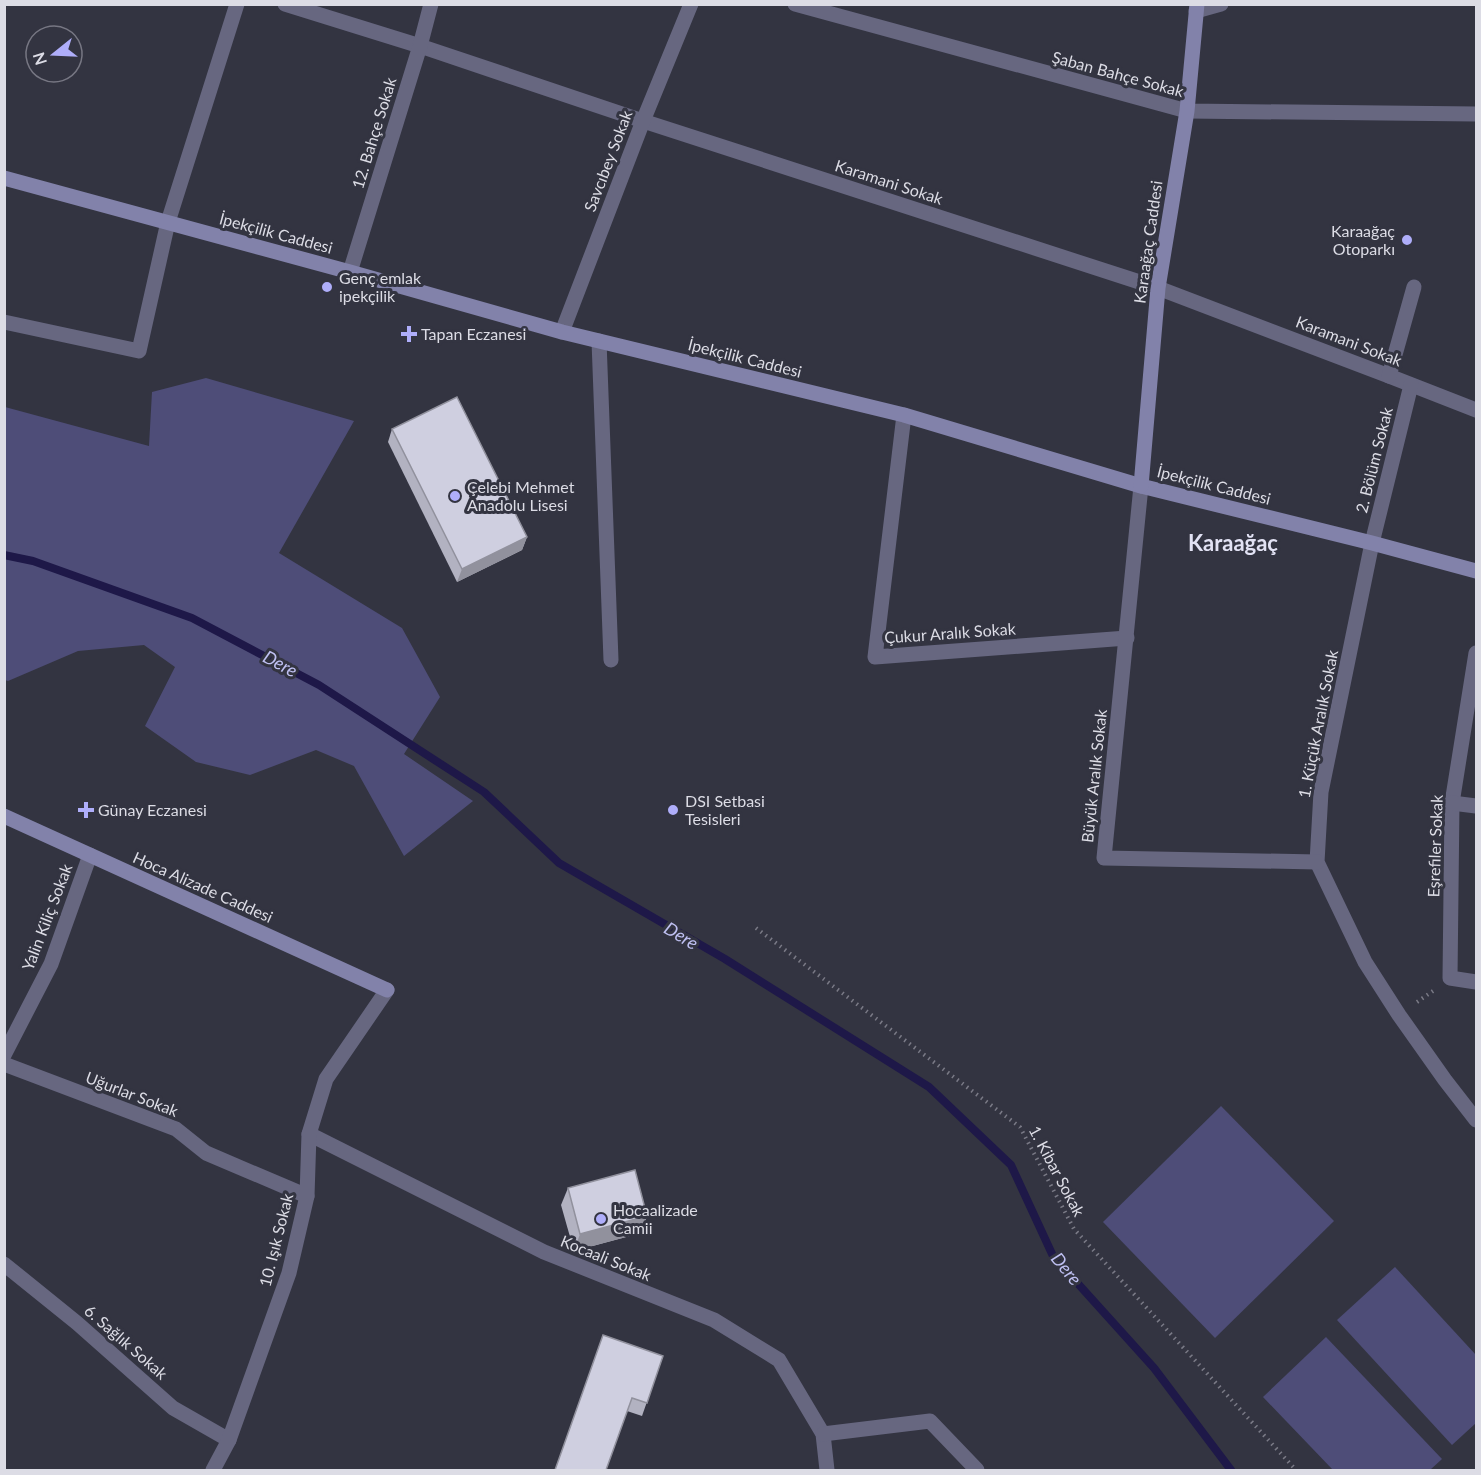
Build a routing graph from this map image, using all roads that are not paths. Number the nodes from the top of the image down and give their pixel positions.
1 (237, 4) edge
2 (285, 4) edge
3 (430, 4) edge
4 (691, 4) edge
5 (795, 4) edge
6 (1221, 4) edge
7 (1196, 8) edge
8 (420, 46) junction
9 (1187, 111) junction
10 (1476, 114) edge
11 (643, 121) junction
12 (4, 178) edge
13 (168, 222) junction
14 (350, 272) junction
15 (1414, 287) dead end
16 (1158, 288) junction
17 (4, 321) edge
18 (562, 332) junction
19 (599, 341) junction
20 (1389, 376) junction
21 (1411, 385) junction
22 (1476, 410) edge
23 (904, 415) junction
24 (1141, 486) junction
25 (1372, 543) junction
26 (1476, 571) edge
27 (1126, 638) junction
28 (1476, 653) edge
29 (611, 660) dead end
30 (1452, 803) junction
31 (1476, 806) edge
32 (4, 816) edge
33 (90, 855) junction
34 (1317, 862) junction
35 (1476, 982) edge
36 (387, 990) joint
37 (4, 1055) edge
38 (4, 1064) edge
39 (1476, 1120) edge
40 (309, 1134) junction
41 (307, 1196) junction
42 (4, 1264) edge
43 (824, 1434) junction
44 (229, 1440) junction
45 (213, 1470) edge
46 (827, 1470) edge
47 (977, 1470) edge

1 - 13 street
2 - 8 street, Karamani Sokak
3 - 8 street, 12. Bahçe Sokak
4 - 11 street, Savcıbey Sokak
5 - 9 street, Şaban Bahçe Sokak
6 - 7 street
7 - 9 main road, Karaağaç Caddesi
8 - 11 street, Karamani Sokak
8 - 14 street, 12. Bahçe Sokak
9 - 10 street, Şaban Bahçe Sokak
9 - 16 main road, Karaağaç Caddesi
11 - 16 street, Karamani Sokak
11 - 18 street, Savcıbey Sokak
12 - 13 main road, İpekçilik Caddesi
13 - 14 main road, İpekçilik Caddesi
13 - 17 street
14 - 18 main road, İpekçilik Caddesi
15 - 20 street
16 - 20 street, Karamani Sokak
16 - 24 main road, Karaağaç Caddesi
18 - 19 main road, İpekçilik Caddesi
19 - 23 main road, İpekçilik Caddesi
19 - 29 street
20 - 21 street, Karamani Sokak
21 - 22 street, Karamani Sokak
21 - 25 street, 2. Bölüm Sokak
23 - 24 main road, İpekçilik Caddesi
23 - 27 street, Çukur Aralık Sokak
24 - 25 main road, İpekçilik Caddesi
24 - 27 street, Büyük Aralık Sokak
25 - 26 main road, İpekçilik Caddesi
25 - 34 street, 1. Küçük Aralık Sokak
27 - 34 street, Büyük Aralık Sokak
28 - 30 street, Eşrefiler Sokak
30 - 31 street
30 - 35 street, Eşrefiler Sokak
32 - 33 main road, Hoca Alizade Caddesi
33 - 36 main road, Hoca Alizade Caddesi
33 - 37 street, Yalin Kiliç Sokak
34 - 39 street, 1. Küçük Aralık Sokak
36 - 40 street, 10. Işık Sokak
38 - 41 street, Uğurlar Sokak
40 - 41 street, 10. Işık Sokak
40 - 43 street, Kocaali Sokak
41 - 44 street, 10. Işık Sokak
42 - 44 street, 6. Sağlık Sokak
43 - 46 street, Kocaali Sokak
43 - 47 street
44 - 45 street, 10. Işık Sokak

